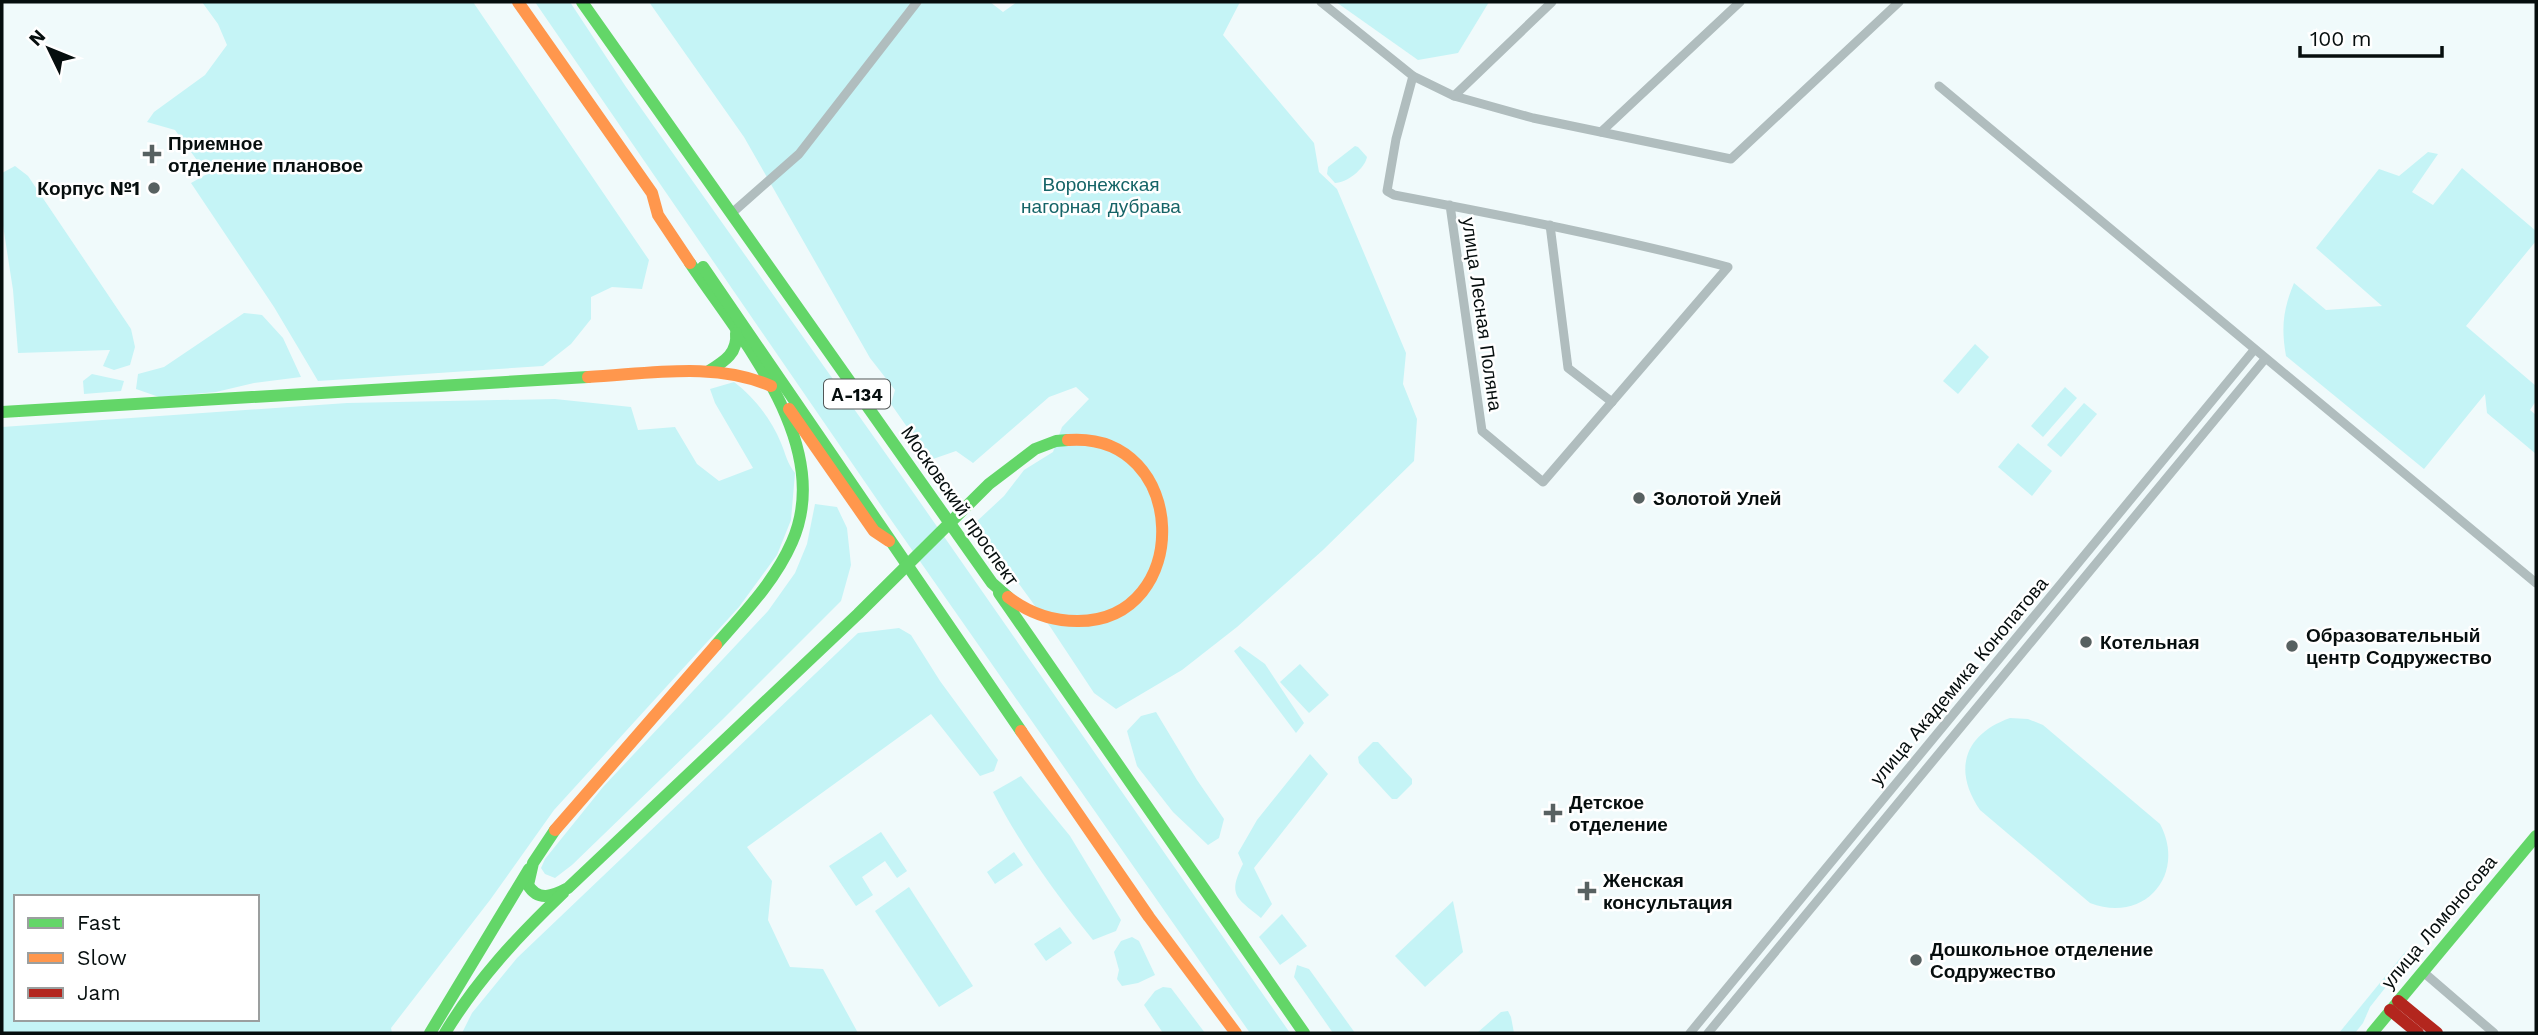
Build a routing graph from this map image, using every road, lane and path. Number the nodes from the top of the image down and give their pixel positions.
1 (518, 2) edge
2 (583, 2) edge
3 (917, 2) edge
4 (1321, 2) edge
5 (1552, 2) edge
6 (1740, 2) edge
7 (1899, 2) edge
8 (1413, 76) junction
9 (1939, 86) dead end
10 (1454, 96) junction
11 (1601, 132) junction
12 (652, 193) junction
13 (1450, 205) junction
14 (732, 214) junction
15 (1550, 225) junction
16 (736, 332) junction
17 (2254, 350) junction
18 (2265, 359) junction
19 (708, 371) junction
20 (774, 389) junction
21 (1612, 402) junction
22 (2, 412) edge
23 (895, 545) junction
24 (992, 583) junction
25 (2536, 583) edge
26 (2536, 836) edge
27 (533, 863) junction
28 (568, 888) junction
29 (2422, 971) junction
30 (2394, 1006) junction
31 (430, 1033) edge
32 (445, 1033) edge
33 (1236, 1033) edge
34 (1304, 1033) edge
35 (1690, 1033) edge
36 (1708, 1033) edge
37 (2372, 1033) edge
38 (2418, 1033) edge
39 (2437, 1033) edge
40 (2494, 1033) edge

1 - 12 main road
2 - 14 main road, Московский проспект / А-134
3 - 14 street
4 - 8 street
5 - 10 street
6 - 11 street
7 - 11 street
8 - 10 street
8 - 13 street, улица Лесная Поляна
9 - 17 street
10 - 11 street
12 - 16 main road
12 - 23 main road
13 - 15 street, улица Лесная Поляна
13 - 21 street, улица Лесная Поляна
14 - 24 main road, Московский проспект / А-134
15 - 21 street
15 - 21 street, улица Лесная Поляна
16 - 19 main road
16 - 20 main road
17 - 18 street
17 - 35 street, улица Академика Конопатова
18 - 25 street
18 - 36 street, улица Академика Конопатова
19 - 20 main road
19 - 22 main road
20 - 23 main road
20 - 27 main road
23 - 33 main road
24 - 28 main road
24 - 34 main road, Московский проспект
26 - 29 main road, улица Ломоносова
27 - 28 main road
27 - 31 main road
28 - 32 main road
29 - 30 main road, улица Ломоносова
29 - 40 street
30 - 37 main road, улица Ломоносова
30 - 38 main road
30 - 39 main road

